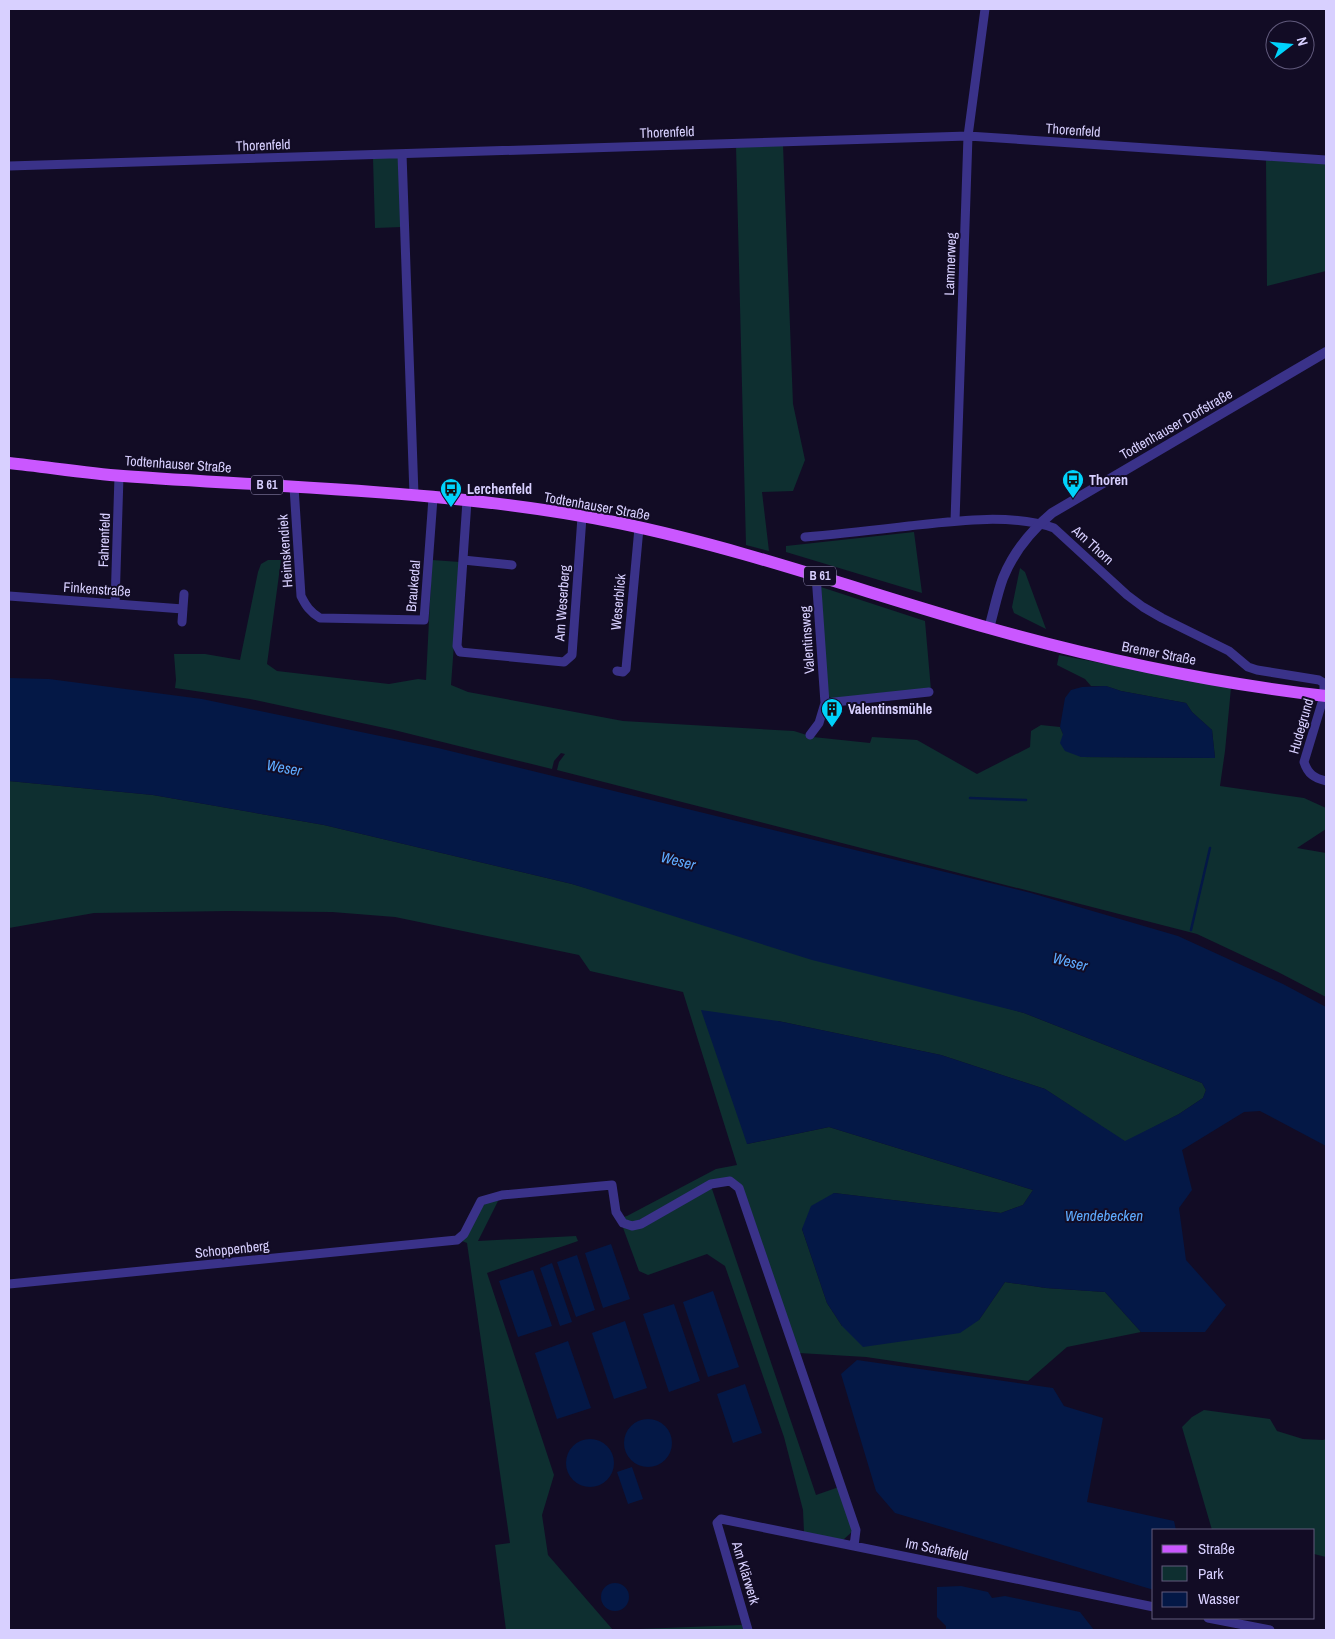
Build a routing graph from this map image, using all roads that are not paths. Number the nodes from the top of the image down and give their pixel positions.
1 (985, 9) edge
2 (968, 136) junction
3 (402, 154) junction
4 (1326, 160) edge
5 (9, 166) edge
6 (1326, 352) edge
7 (9, 463) edge
8 (120, 476) junction
9 (294, 487) junction
10 (414, 495) junction
11 (434, 498) junction
12 (467, 501) junction
13 (582, 517) junction
14 (955, 521) junction
15 (1040, 523) junction
16 (639, 528) junction
17 (805, 537) dead end
18 (463, 560) junction
19 (512, 565) dead end
20 (816, 575) junction
21 (184, 594) dead end
22 (9, 596) edge
23 (115, 604) junction
24 (183, 609) junction
25 (367, 619) joint
26 (182, 622) dead end
27 (989, 628) junction
28 (617, 671) dead end
29 (929, 692) dead end
30 (1325, 696) edge
31 (825, 702) junction
32 (810, 735) dead end
33 (1326, 781) edge
34 (9, 1284) edge
35 (716, 1523) joint
36 (854, 1546) junction
37 (1152, 1607) edge
38 (1213, 1619) edge
39 (748, 1630) edge
40 (1270, 1630) edge

1 - 2 street, Lammerweg
2 - 3 street, Thorenfeld
2 - 4 street, Thorenfeld
2 - 14 street, Lammerweg
3 - 5 street, Thorenfeld
3 - 10 street
6 - 15 street, Todtenhauser Dorfstraße
7 - 8 main road, Todtenhauser Straße / B 61
8 - 9 main road, Todtenhauser Straße / B 61
8 - 23 street, Fahrenfeld
9 - 10 main road, Todtenhauser Straße / B 61
9 - 25 street, Heimskendiek
10 - 11 main road, Todtenhauser Straße / B 61
11 - 12 main road, Todtenhauser Straße / B 61
11 - 25 street, Braukedal
12 - 13 main road, Todtenhauser Straße / B 61
12 - 18 street
13 - 16 main road, Todtenhauser Straße / B 61
13 - 18 street, Am Weserberg
14 - 15 street, Am Thorn
14 - 17 street, Am Thorn
15 - 27 street, Todtenhauser Dorfstraße
15 - 30 street, Am Thorn
16 - 20 main road, Todtenhauser Straße / B 61
16 - 28 street, Weserblick
18 - 19 street
20 - 27 main road, Todtenhauser Straße / B 61
20 - 31 street, Valentinsweg
21 - 24 street
22 - 23 street, Finkenstraße
23 - 24 street, Finkenstraße
24 - 26 street
27 - 30 main road, Bremer Straße / B 61
29 - 31 street
30 - 33 street, Hudegrund
31 - 32 street, Valentinsweg
34 - 36 street, Schoppenberg
35 - 36 street, Im Schaffeld
35 - 39 street, Am Klärwerk
36 - 37 street, Im Schaffeld
38 - 40 street

